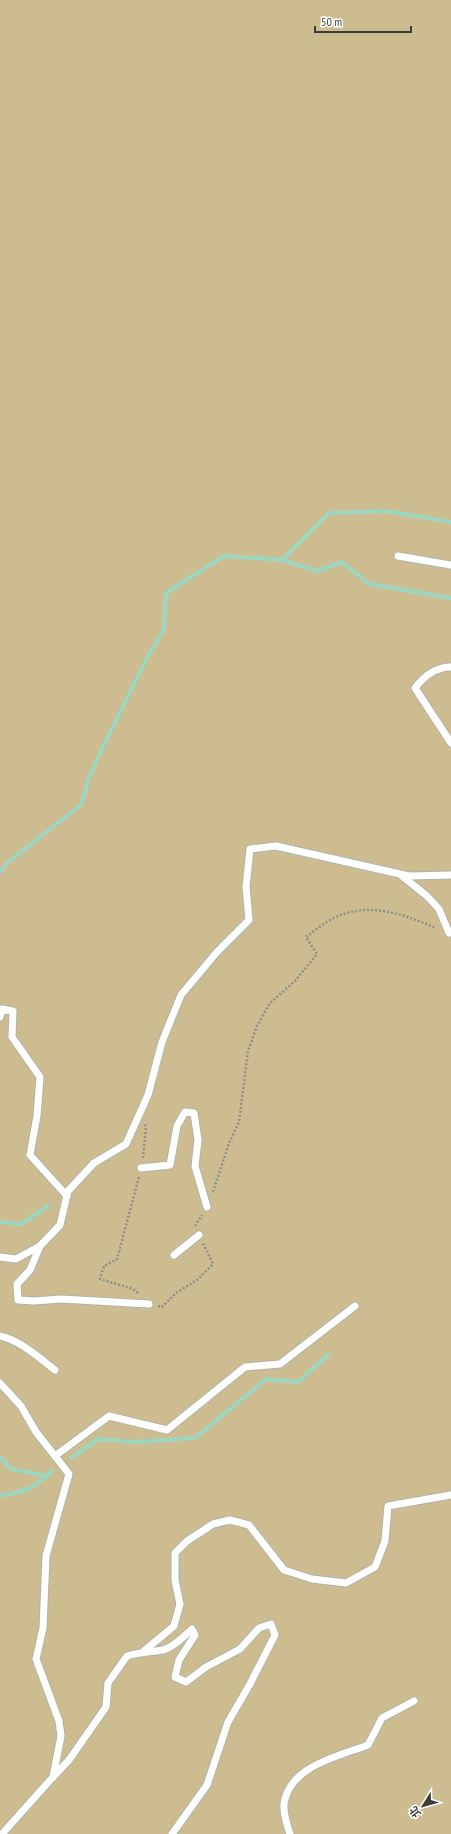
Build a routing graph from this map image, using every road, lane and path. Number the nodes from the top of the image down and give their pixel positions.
1 (398, 556) dead end
2 (451, 565) edge
3 (451, 667) edge
4 (451, 743) edge
5 (400, 874) junction
6 (451, 875) edge
7 (449, 933) joint
8 (0, 1017) edge
9 (140, 1114) junction
10 (140, 1168) junction
11 (67, 1196) junction
12 (207, 1207) junction
13 (199, 1235) junction
14 (40, 1246) junction
15 (174, 1255) dead end
16 (0, 1257) edge
17 (149, 1304) junction
18 (355, 1306) dead end
19 (0, 1336) edge
20 (55, 1370) dead end
21 (0, 1383) edge
22 (55, 1456) junction
23 (451, 1494) edge
24 (143, 1651) junction
25 (414, 1701) dead end
26 (53, 1778) junction
27 (2, 1834) edge
28 (172, 1834) edge
29 (290, 1834) edge

1 - 2 lane
3 - 4 lane
5 - 6 lane
5 - 7 lane
5 - 9 lane
7 - 12 path
8 - 11 lane
9 - 10 path
9 - 11 lane
10 - 12 lane
10 - 17 path
11 - 14 lane
12 - 13 path
13 - 15 lane
13 - 17 path
14 - 16 lane
14 - 17 lane
18 - 22 lane
19 - 20 lane
21 - 22 lane
22 - 26 lane
23 - 24 lane
24 - 26 lane
24 - 28 lane
25 - 29 lane
26 - 27 lane

